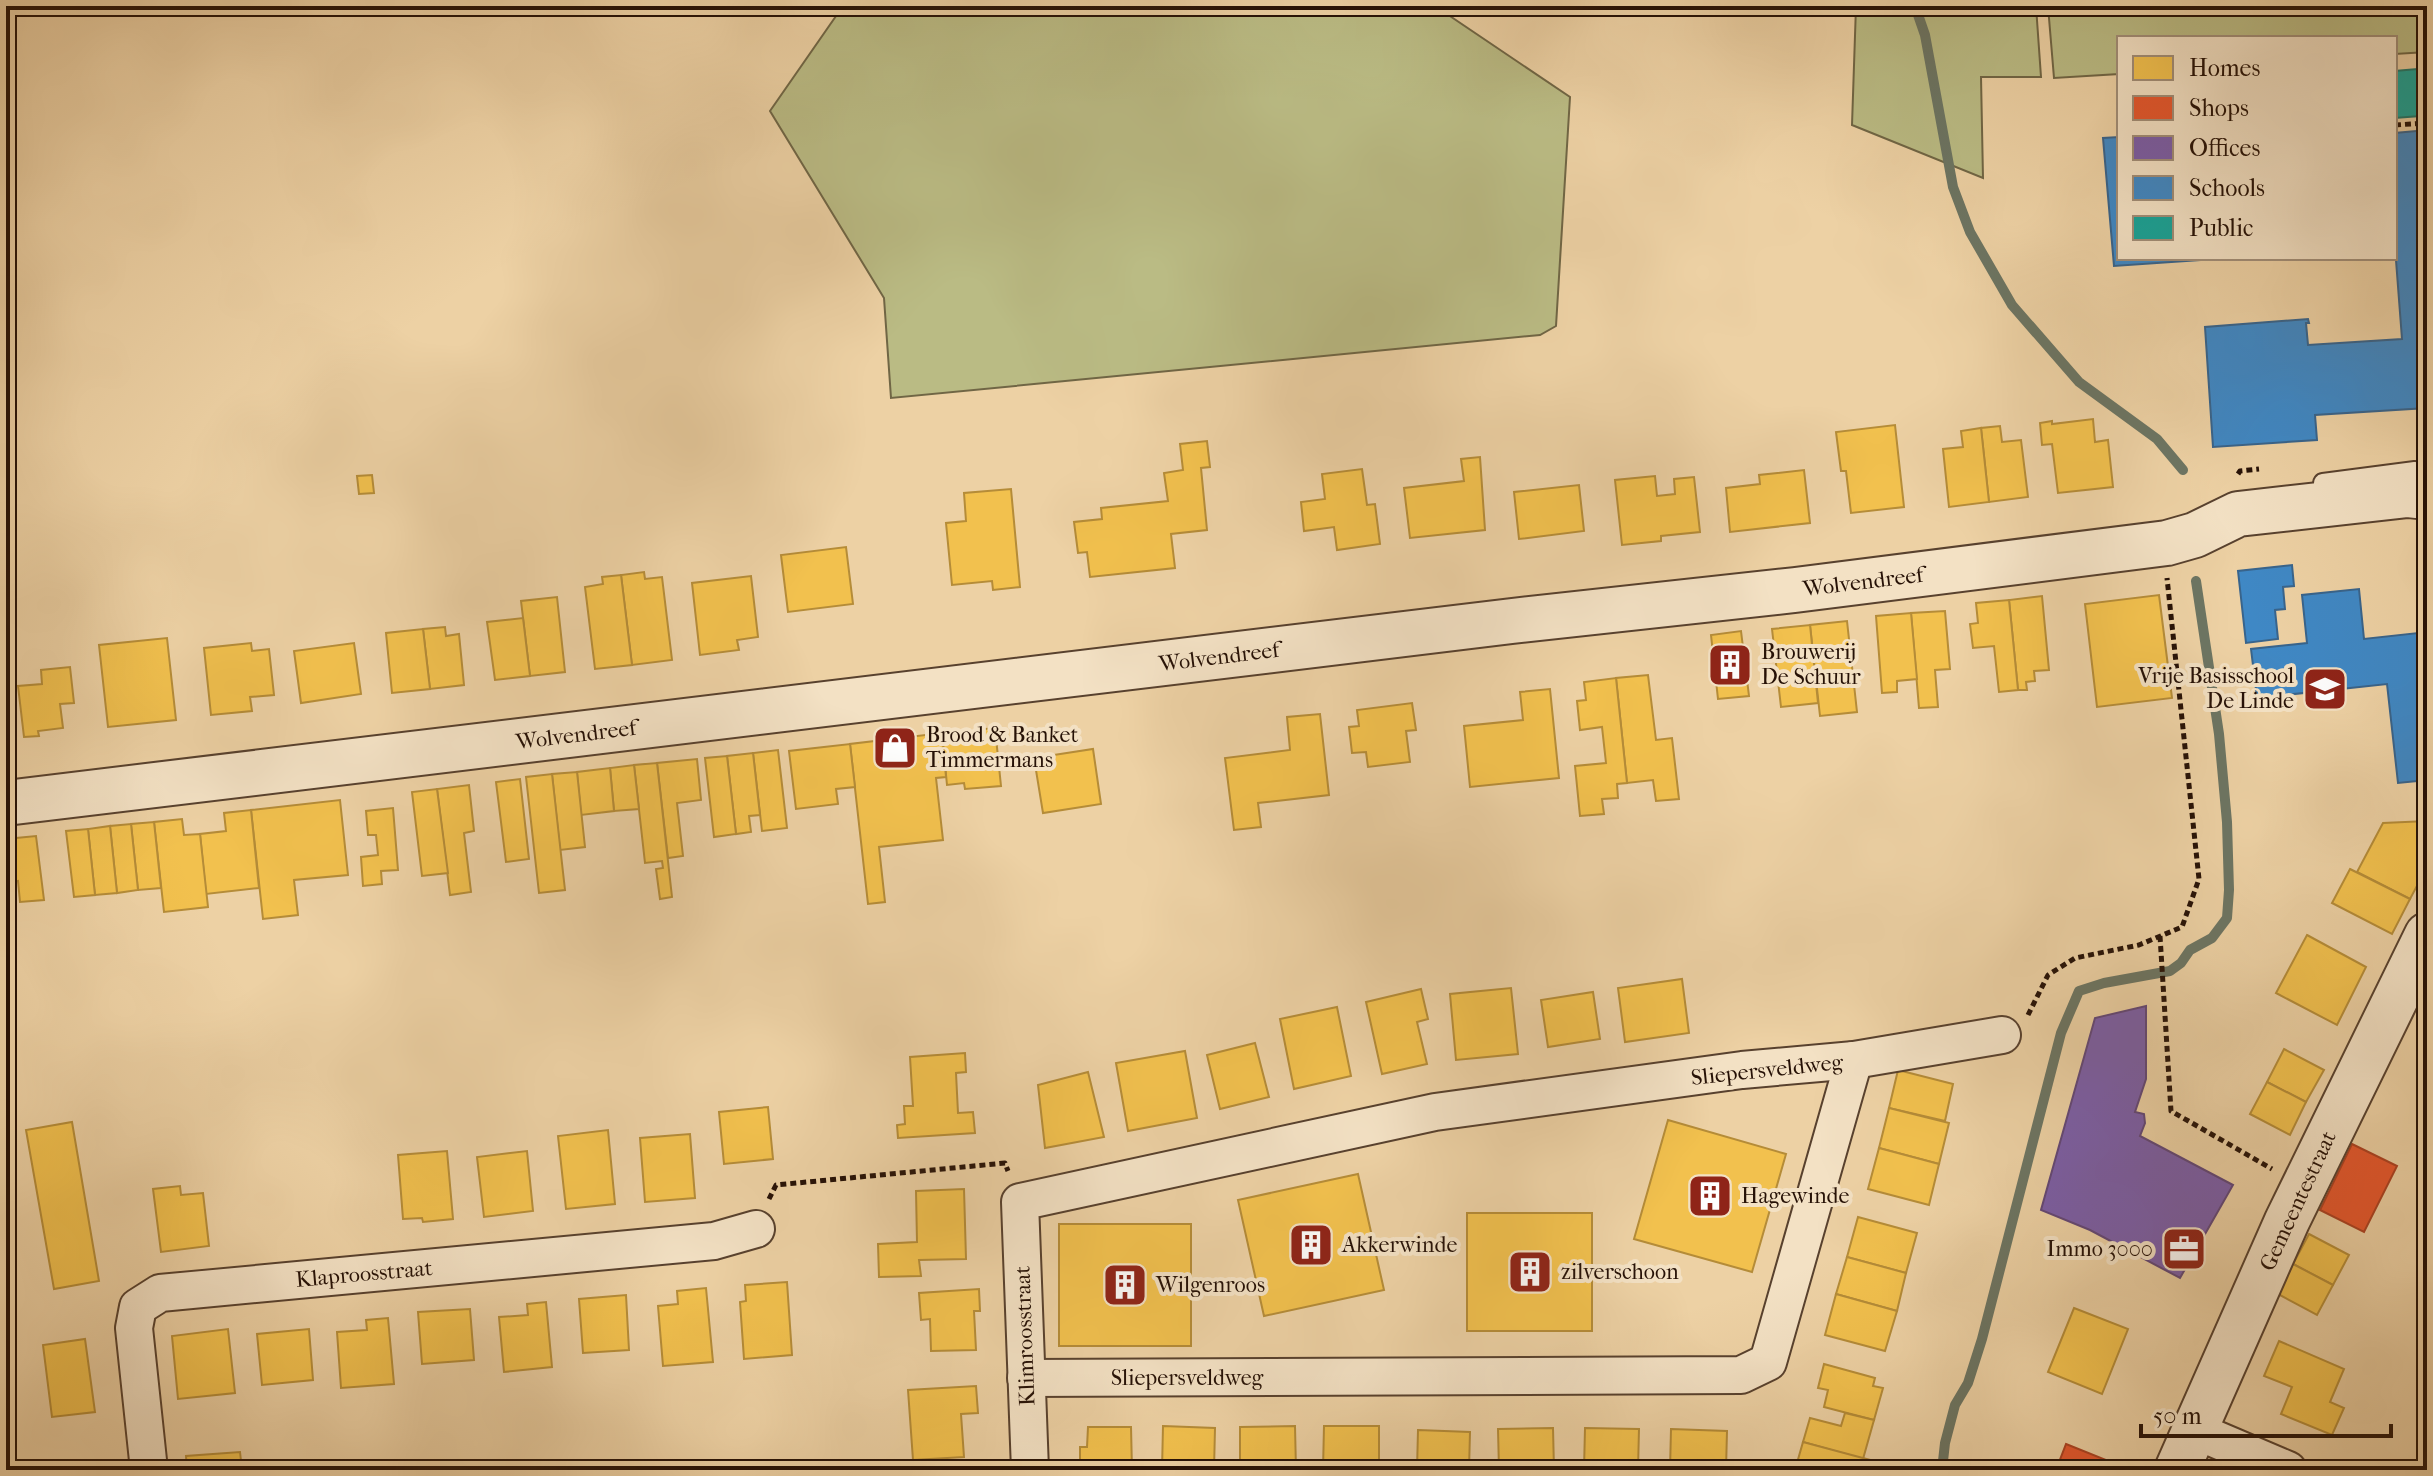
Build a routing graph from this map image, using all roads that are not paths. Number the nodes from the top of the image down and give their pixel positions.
1 (2427, 474) edge
2 (2298, 486) dead end
3 (2427, 497) edge
4 (6, 803) edge
5 (2427, 935) edge
6 (2413, 997) edge
7 (2002, 1035) road end
8 (1854, 1060) junction
9 (1020, 1202) joint
10 (756, 1229) road end
11 (1026, 1378) junction
12 (2194, 1430) junction
13 (149, 1470) edge
14 (1030, 1470) edge
15 (2177, 1470) edge
16 (2288, 1470) edge

1 - 2 lane
3 - 4 street, Wolvendreef
5 - 6 street, Gemeentestraat
6 - 12 street, Gemeentestraat
7 - 8 street
8 - 9 street, Sliepersveldweg
8 - 11 street, Sliepersveldweg
9 - 11 street, Klimroosstraat
10 - 13 street, Klaproosstraat
11 - 14 street, Klimroosstraat
12 - 15 street, Gemeentestraat
12 - 16 street

